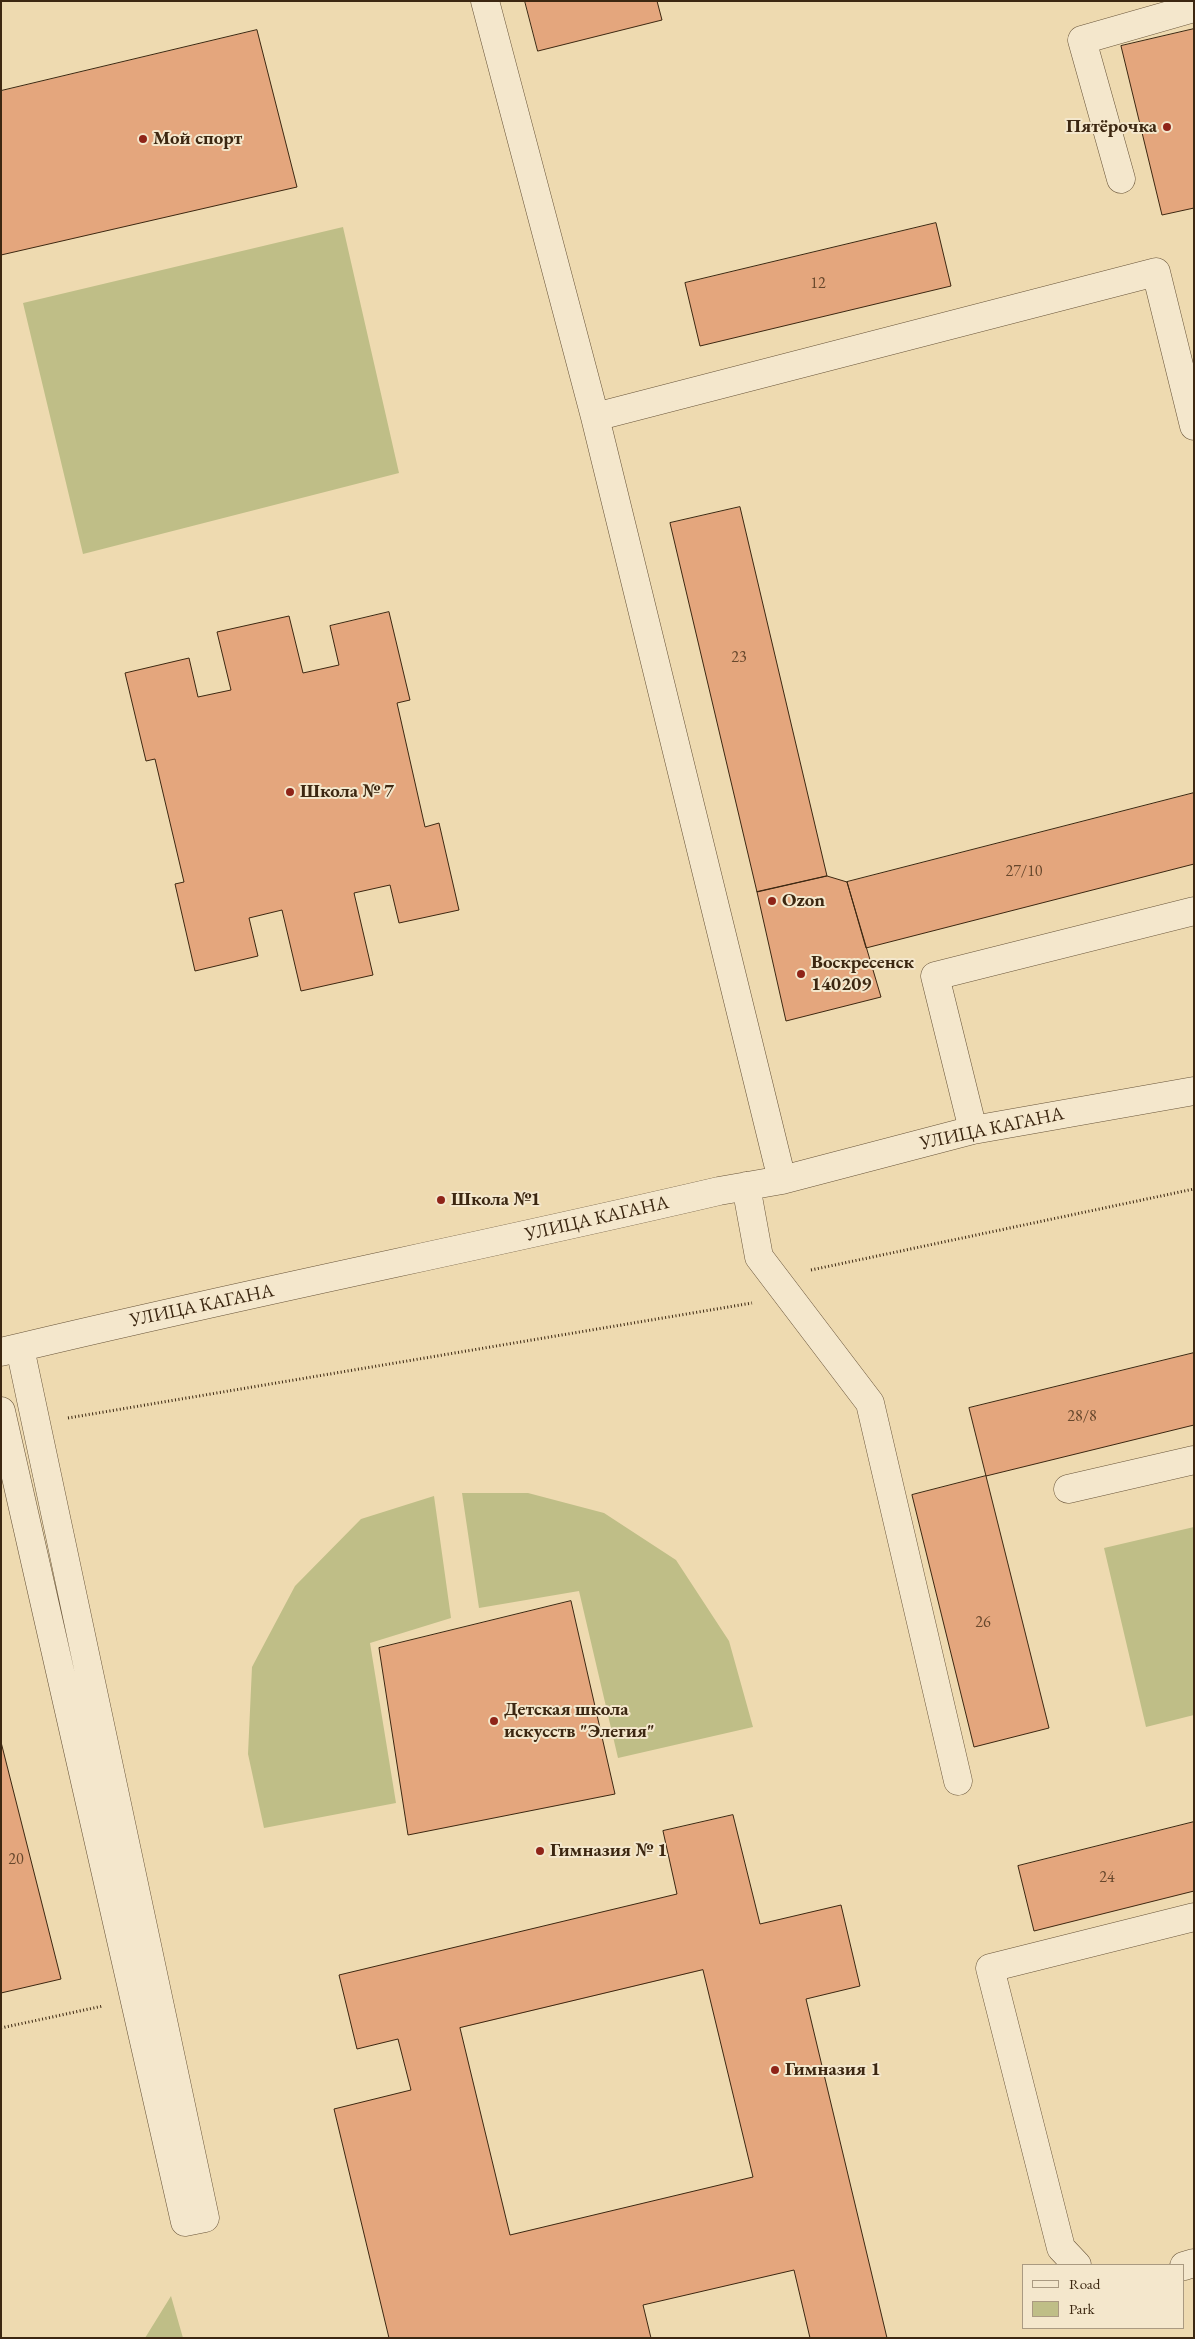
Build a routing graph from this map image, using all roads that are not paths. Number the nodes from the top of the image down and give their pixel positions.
1 (485, 1) edge
2 (1194, 8) edge
3 (1121, 179) dead end
4 (595, 417) junction
5 (1194, 426) edge
6 (1194, 911) edge
7 (1194, 1091) edge
8 (973, 1130) junction
9 (782, 1180) junction
10 (746, 1186) junction
11 (11, 1350) edge
12 (1, 1411) edge
13 (1194, 1460) edge
14 (1068, 1489) dead end
15 (958, 1781) dead end
16 (1194, 1917) edge
17 (1076, 2264) edge

1 - 4 street
2 - 3 street
4 - 5 street
4 - 9 street
6 - 8 street
7 - 8 street, УЛИЦА КАГАНА
8 - 9 street, УЛИЦА КАГАНА
9 - 10 street, УЛИЦА КАГАНА
10 - 11 street, УЛИЦА КАГАНА
10 - 15 street
11 - 12 street
13 - 14 street
16 - 17 street

